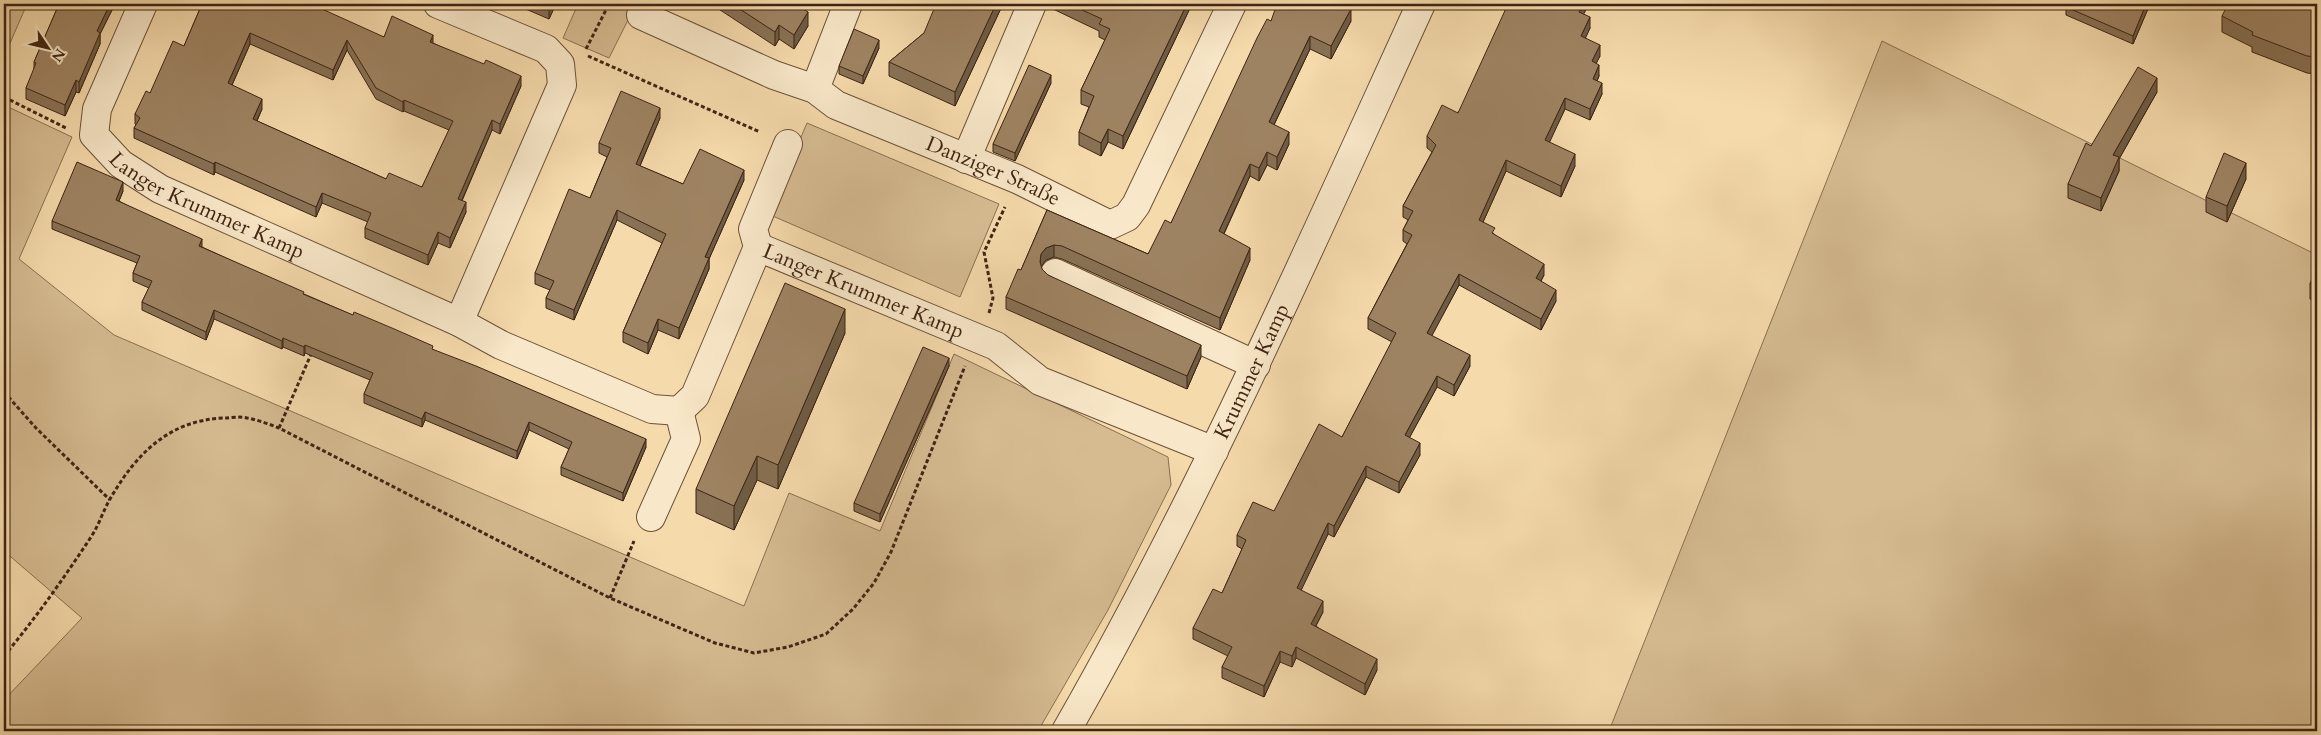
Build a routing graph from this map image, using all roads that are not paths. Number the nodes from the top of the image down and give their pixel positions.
1 (143, 4) edge
2 (438, 4) edge
3 (848, 4) edge
4 (1032, 4) edge
5 (1232, 4) edge
6 (1421, 4) edge
7 (642, 15) dead end
8 (814, 89) junction
9 (788, 144) road end
10 (966, 159) junction
11 (758, 247) junction
12 (1055, 273) dead end
13 (459, 322) junction
14 (1256, 364) junction
15 (679, 411) junction
16 (1214, 451) junction
17 (651, 517) road end
18 (1066, 731) edge

1 - 13 street, Langer Krummer Kamp
2 - 13 street
3 - 8 street
4 - 10 street
5 - 10 street, Danziger Straße
6 - 14 street, Krummer Kamp
7 - 8 street, Danziger Straße
8 - 10 street, Danziger Straße
9 - 11 street
11 - 15 street, Langer Krummer Kamp
11 - 16 street, Langer Krummer Kamp
12 - 14 street
13 - 15 street, Langer Krummer Kamp
14 - 16 street, Krummer Kamp
15 - 17 street
16 - 18 street, Krummer Kamp

